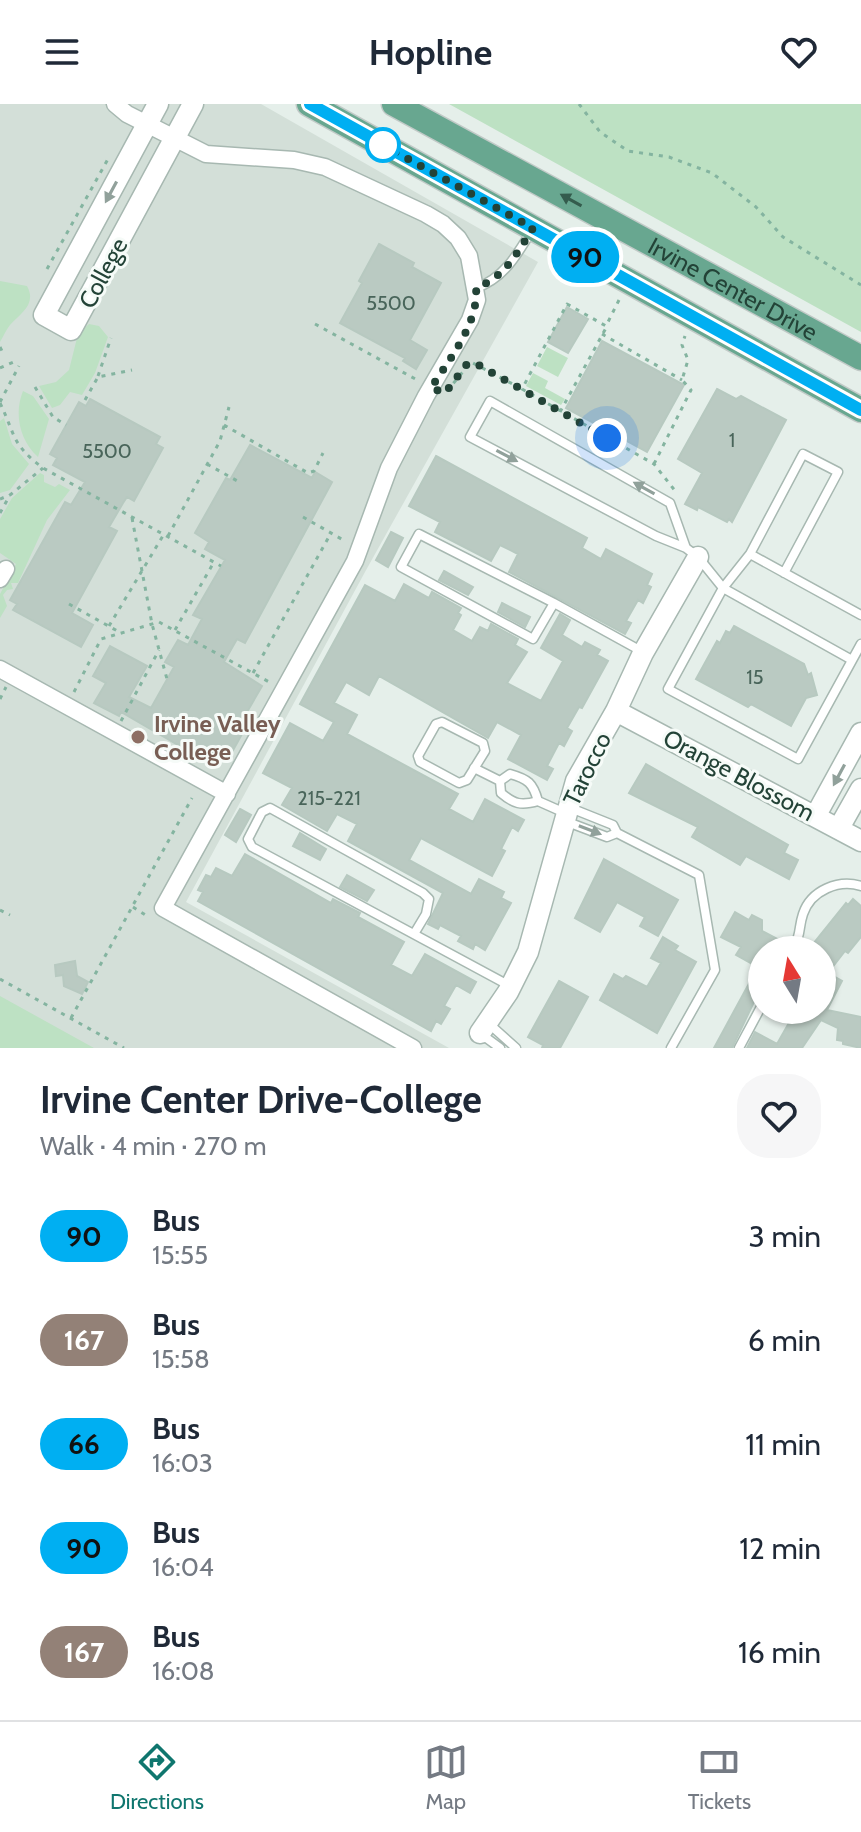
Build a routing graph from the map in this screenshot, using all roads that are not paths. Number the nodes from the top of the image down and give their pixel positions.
1 (115, 104) edge
2 (158, 104) edge
3 (193, 104) edge
4 (309, 104) edge
5 (394, 104) edge
6 (147, 124) junction
7 (176, 138) junction
8 (533, 228) junction
9 (476, 288) junction
10 (861, 358) edge
11 (861, 410) edge
12 (692, 553) junction
13 (750, 554) junction
14 (784, 573) junction
15 (723, 588) junction
16 (554, 603) junction
17 (861, 615) edge
18 (861, 644) edge
19 (643, 653) junction
20 (852, 660) junction
21 (0, 669) edge
22 (616, 711) junction
23 (861, 733) edge
24 (474, 768) junction
25 (500, 781) junction
26 (861, 789) edge
27 (227, 794) junction
28 (538, 801) junction
29 (565, 813) junction
30 (816, 815) junction
31 (839, 828) junction
32 (861, 841) edge
33 (861, 886) edge
34 (414, 934) junction
35 (800, 936) edge
36 (510, 986) junction
37 (752, 1024) edge
38 (484, 1027) junction
39 (413, 1048) edge
40 (500, 1048) edge
41 (516, 1048) edge
42 (671, 1048) edge
43 (739, 1048) edge

1 - 6 street
2 - 6 street, College
3 - 7 street, College
4 - 8 main road, Irvine Center Drive
10 -> 5 main road, Irvine Center Drive
6 - 7 street
6 -> 7 street, College
7 - 9 street
8 - 9 lane
8 - 11 main road, Irvine Center Drive
9 - 27 street
12 -> 12 lane
12 - 15 lane
12 - 19 street, Tarocco
13 - 14 lane
13 - 14 lane
13 - 15 lane
14 - 17 lane
15 - 20 lane
15 - 20 lane
16 - 16 lane
16 - 19 lane
18 - 20 lane
19 - 22 street, Tarocco
21 - 27 street
22 - 29 street, Tarocco
22 - 30 street, Orange Blossom
23 -> 30 street
24 - 24 lane
24 - 25 lane
25 - 28 lane
25 - 28 lane
26 - 31 street
27 - 39 street
28 - 29 lane
29 - 36 street, Tarocco
29 - 42 lane
30 - 31 street, Orange Blossom
31 - 32 street, Orange Blossom
33 - 35 lane
34 - 34 lane
34 - 36 lane
36 - 38 street, Tarocco
37 - 43 lane
38 - 40 lane
38 - 41 lane

